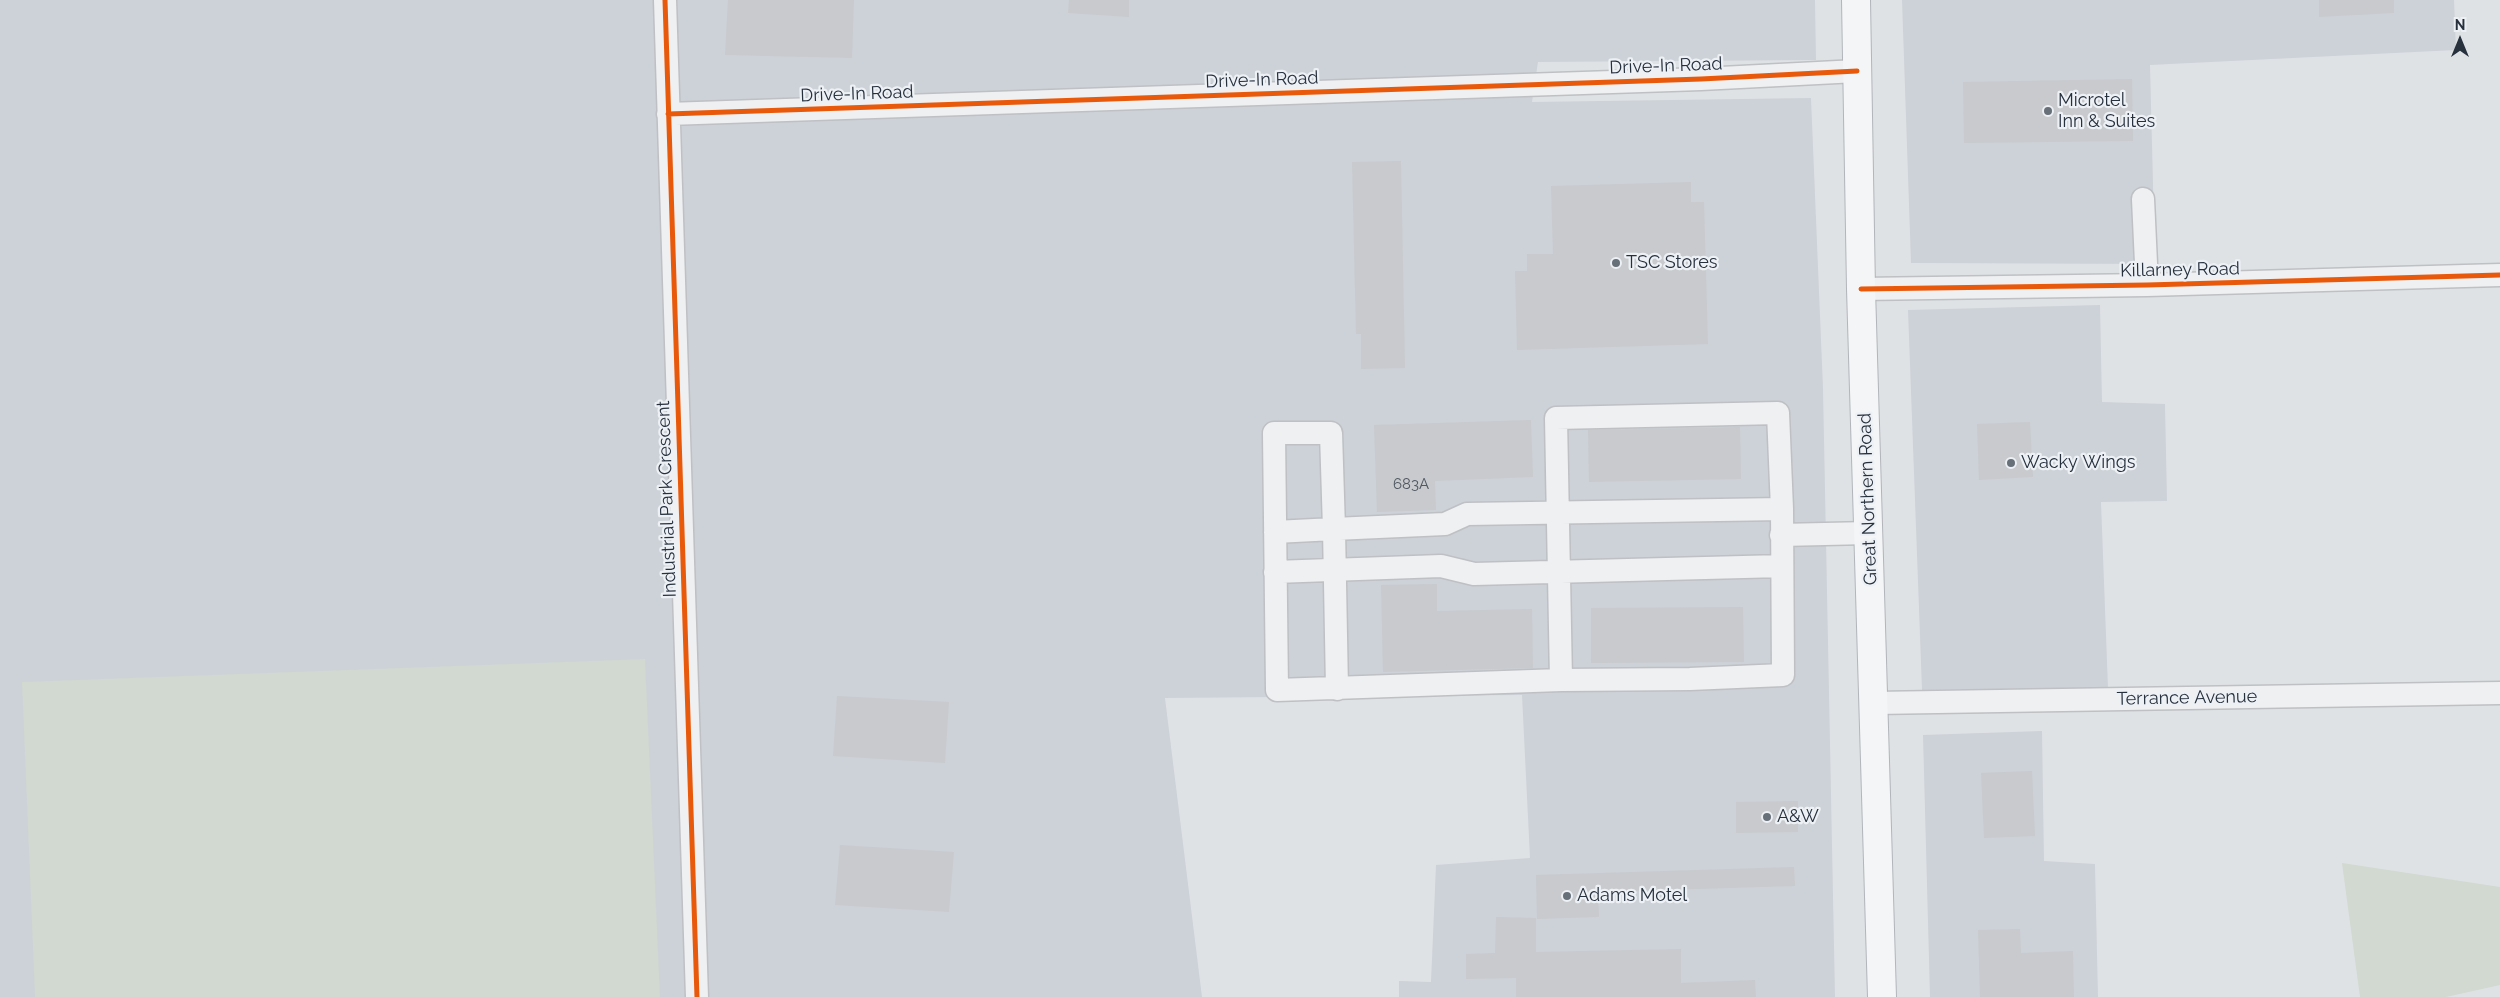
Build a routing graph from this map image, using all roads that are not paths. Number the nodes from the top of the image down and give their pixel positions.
1 (665, 0) edge
2 (1856, 0) edge
3 (1856, 71) junction
4 (668, 114) junction
5 (2143, 199) dead end
6 (2500, 275) edge
7 (2146, 285) junction
8 (1861, 289) junction
9 (1782, 508) junction
10 (1558, 512) junction
11 (1334, 529) junction
12 (1275, 532) junction
13 (1869, 533) junction
14 (1781, 535) junction
15 (1782, 566) junction
16 (1334, 570) junction
17 (1276, 572) junction
18 (1559, 572) junction
19 (1561, 680) junction
20 (1337, 689) junction
21 (2500, 693) edge
22 (1875, 703) junction
23 (697, 997) edge
24 (1882, 997) edge

1 - 4 street, Industrial Park Crescent
2 - 3 highway, Great Northern Road
3 - 4 street, Drive-In Road
3 - 8 highway, Great Northern Road
4 - 23 street, Industrial Park Crescent
5 - 7 street
6 - 7 street, Killarney Road
7 - 8 street, Killarney Road
8 - 13 highway, Great Northern Road
9 - 10 street
9 - 10 street
9 - 14 street
10 - 11 street
10 - 18 street
11 - 12 street
11 - 12 street
11 - 16 street
12 - 17 street
13 - 14 street
13 - 22 highway, Great Northern Road
14 - 15 street
15 - 18 street
15 - 19 street
16 - 17 street
16 - 18 street
16 - 20 street
17 - 20 street
18 - 19 street
19 - 20 street
21 - 22 street, Terrance Avenue
22 - 24 highway, Great Northern Road

